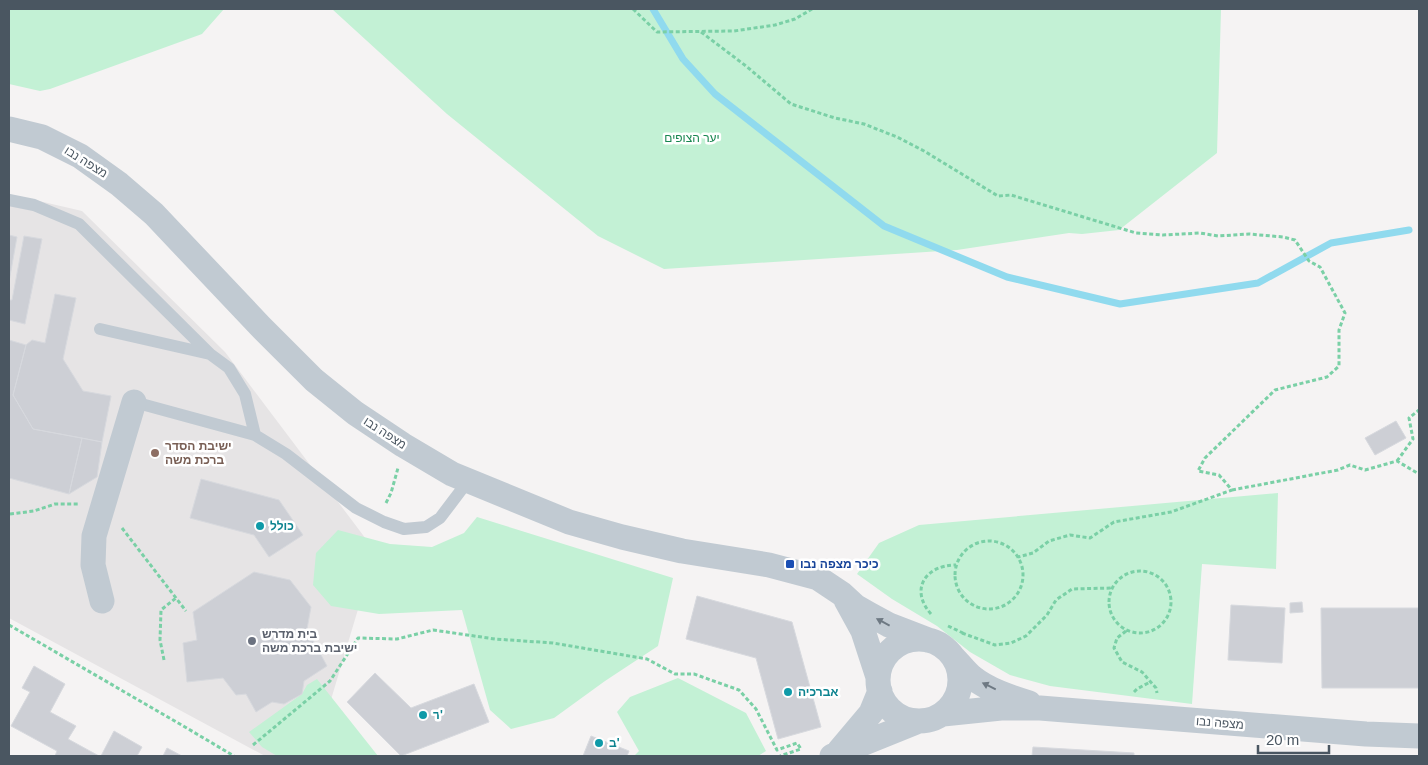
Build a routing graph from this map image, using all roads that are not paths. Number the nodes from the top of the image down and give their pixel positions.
1 (9, 129) edge
2 (9, 200) edge
3 (100, 329) dead end
4 (210, 354) junction
5 (134, 402) joint
6 (255, 435) junction
7 (468, 481) junction
8 (842, 594) junction
9 (102, 601) dead end
10 (934, 632) junction
11 (951, 655) junction
12 (879, 684) junction
13 (1050, 710) junction
14 (943, 714) junction
15 (919, 721) junction
16 (1419, 736) edge
17 (834, 756) edge

1 - 7 street, מצפה נבו
2 - 4 lane
3 - 4 lane
4 - 6 lane
5 - 6 lane
5 - 9 street
6 - 7 lane
7 - 8 street, מצפה נבו
10 -> 8 street, מצפה נבו
8 - 12 street, מצפה נבו
10 - 11 street
10 - 12 street
13 -> 11 street, מצפה נבו
11 - 14 street
12 - 15 street
12 - 17 street
13 - 14 street, מצפה נבו
13 - 16 street, מצפה נבו
14 - 15 street
15 - 17 street

